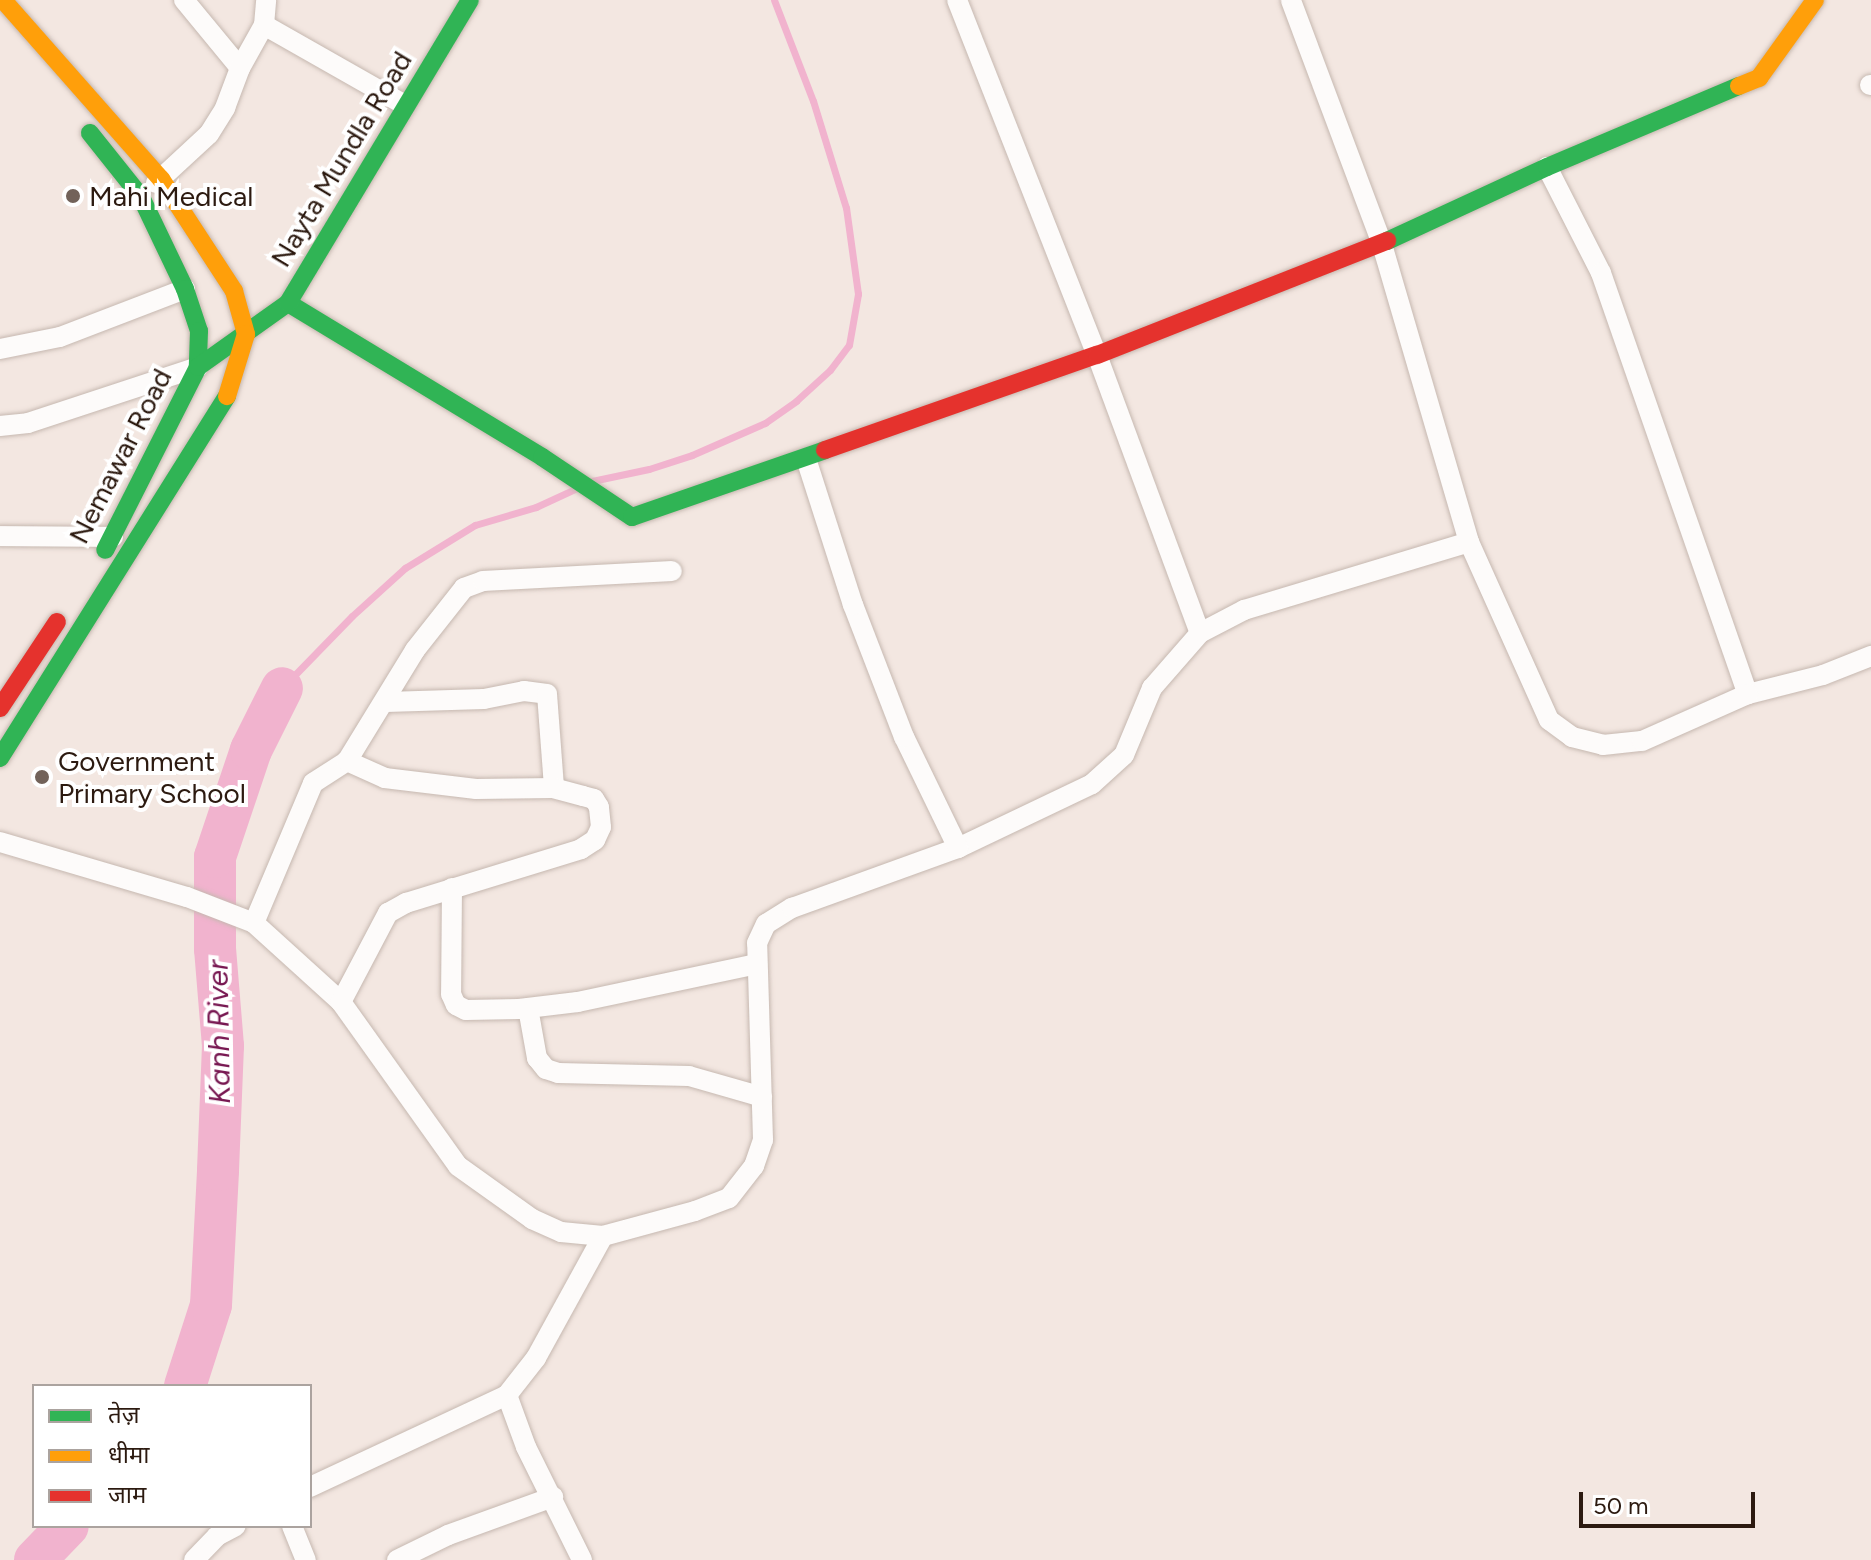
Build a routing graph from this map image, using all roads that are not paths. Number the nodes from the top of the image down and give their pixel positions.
1 (3, 0) edge
2 (184, 0) edge
3 (266, 0) edge
4 (470, 0) edge
5 (957, 0) edge
6 (1291, 0) edge
7 (1815, 0) edge
8 (0, 24) edge
9 (264, 25) junction
10 (28, 57) dead end
11 (240, 68) junction
12 (405, 105) junction
13 (75, 113) dead end
14 (1547, 167) junction
15 (161, 179) junction
16 (141, 197) junction
17 (1382, 244) junction
18 (185, 289) junction
19 (288, 303) junction
20 (246, 334) junction
21 (0, 349) edge
22 (1097, 355) junction
23 (198, 367) junction
24 (0, 426) edge
25 (806, 459) junction
26 (0, 536) edge
27 (113, 537) junction
28 (1469, 542) junction
29 (96, 564) dead end
30 (672, 571) dead end
31 (70, 603) dead end
32 (1200, 633) junction
33 (1871, 656) edge
34 (1748, 694) junction
35 (386, 702) junction
36 (0, 708) edge
37 (0, 758) edge
38 (347, 761) junction
39 (554, 788) junction
40 (0, 842) edge
41 (958, 848) junction
42 (452, 888) junction
43 (254, 923) junction
44 (757, 964) junction
45 (341, 1002) junction
46 (528, 1008) junction
47 (762, 1097) junction
48 (603, 1236) junction
49 (514, 1386) junction
50 (312, 1486) edge
51 (553, 1497) junction
52 (232, 1528) edge
53 (293, 1528) edge
54 (404, 1559) edge
55 (194, 1560) edge
56 (306, 1560) edge
57 (582, 1560) edge

1 - 15 main road
2 - 11 street
3 - 9 street
4 - 12 main road, Nayta Mundla Road
5 - 22 street
6 - 17 street
7 - 14 main road
8 - 10 main road
9 - 11 street
9 - 12 street
11 - 15 street
12 - 19 main road, Nayta Mundla Road
13 - 16 main road, Nemawar Road
14 - 17 main road
14 - 34 street
15 - 16 street
15 - 20 main road
16 - 18 main road, Nemawar Road
17 - 22 main road
17 - 28 street
18 - 21 street
18 - 23 main road, Nemawar Road
19 - 20 main road, Nayta Mundla Road
19 - 25 main road
20 - 23 main road, Nayta Mundla Road
20 - 37 main road
22 - 25 main road
22 - 32 street
23 - 24 street
23 - 27 main road, Nemawar Road
25 - 41 street
26 - 27 street
27 - 29 main road, Nemawar Road
28 - 32 street
28 - 34 street
30 - 35 street
31 - 36 main road
32 - 41 street
33 - 34 street
35 - 38 street
35 - 39 street
38 - 39 street
38 - 43 street
39 - 42 street
40 - 43 street
41 - 44 street
42 - 45 street
42 - 46 street
43 - 45 street
44 - 46 street
44 - 47 street
45 - 48 street
46 - 47 street
47 - 48 street
48 - 49 street
49 - 50 street
49 - 51 street
51 - 54 street
51 - 57 street
52 - 55 street
53 - 56 street

